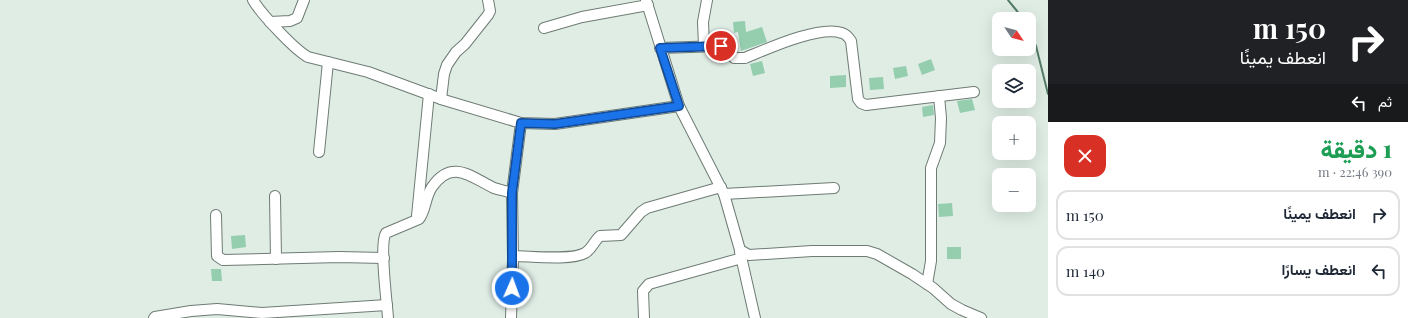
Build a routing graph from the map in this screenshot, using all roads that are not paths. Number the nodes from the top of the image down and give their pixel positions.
1 (253, 0) edge
2 (304, 0) edge
3 (488, 0) edge
4 (707, 0) edge
5 (647, 2) edge
6 (270, 22) junction
7 (544, 28) dead end
8 (704, 46) junction
9 (660, 48) junction
10 (328, 62) junction
11 (974, 92) dead end
12 (429, 94) junction
13 (939, 96) junction
14 (441, 99) junction
15 (679, 106) junction
16 (521, 123) junction
17 (319, 152) dead end
18 (834, 188) dead end
19 (722, 190) junction
20 (512, 193) junction
21 (275, 196) dead end
22 (216, 214) dead end
23 (416, 220) junction
24 (741, 254) junction
25 (513, 256) junction
26 (384, 258) junction
27 (276, 259) junction
28 (927, 284) junction
29 (387, 305) junction
30 (218, 314) edge
31 (154, 318) edge
32 (388, 318) edge
33 (511, 318) edge
34 (644, 318) edge
35 (755, 318) edge
36 (981, 318) edge

1 - 6 street
2 - 6 street
3 - 14 street
4 - 8 street
5 - 7 street
5 - 9 street
6 - 10 street
8 - 9 street
8 - 13 street
9 - 15 street
10 - 12 street
10 - 17 street
11 - 13 street
12 - 14 street
12 - 23 street
13 - 28 street
14 - 16 street
15 - 16 street
15 - 19 street
16 - 20 street
18 - 19 street
19 - 24 street
19 - 25 street
20 - 23 street
20 - 25 street
21 - 27 street
22 - 27 street
23 - 26 street
24 - 28 street
24 - 34 street
24 - 35 street
25 - 33 street
26 - 27 street
26 - 29 street
28 - 36 street
29 - 30 street
29 - 32 street
30 - 31 street

